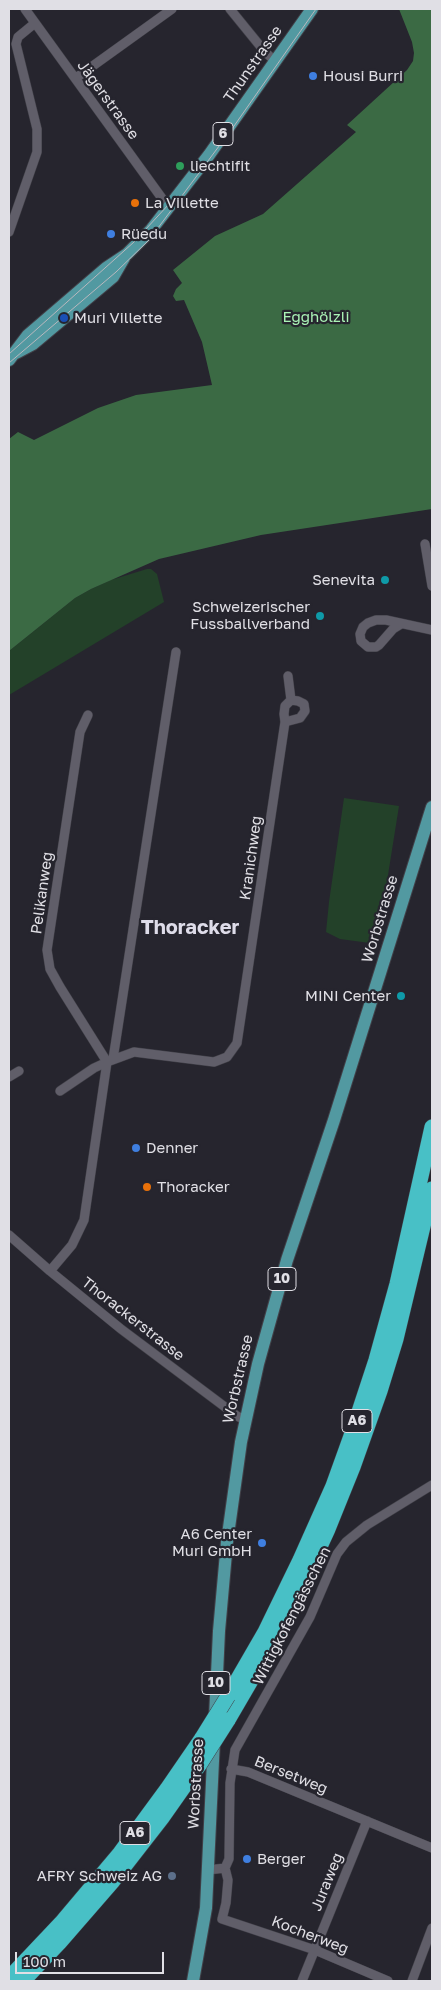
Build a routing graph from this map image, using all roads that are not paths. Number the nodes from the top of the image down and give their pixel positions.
1 (25, 9) edge
2 (172, 9) edge
3 (230, 9) edge
4 (312, 9) edge
5 (35, 23) junction
6 (275, 61) junction
7 (76, 78) junction
8 (169, 208) junction
9 (9, 232) edge
10 (11, 357) edge
11 (425, 544) dead end
12 (432, 586) edge
13 (401, 624) dead end
14 (432, 630) edge
15 (176, 652) dead end
16 (288, 676) dead end
17 (290, 700) junction
18 (88, 715) dead end
19 (285, 722) junction
20 (432, 807) edge
21 (110, 1060) junction
22 (19, 1071) dead end
23 (9, 1076) edge
24 (60, 1091) dead end
25 (432, 1127) edge
26 (432, 1189) edge
27 (9, 1235) edge
28 (50, 1271) junction
29 (245, 1420) junction
30 (432, 1485) edge
31 (231, 1769) junction
32 (367, 1821) junction
33 (432, 1848) edge
34 (225, 1868) junction
35 (208, 1870) junction
36 (222, 1919) joint
37 (65, 1927) junction
38 (432, 1928) edge
39 (315, 1950) junction
40 (9, 1978) edge
41 (23, 1981) edge
42 (193, 1981) edge
43 (302, 1981) edge
44 (388, 1981) edge
45 (412, 1981) edge

1 - 5 street, Jägerstrasse
2 - 7 street
3 - 6 street
4 - 6 main road, Thunstrasse / 6
5 - 7 street, Jägerstrasse
5 - 9 street
6 - 8 main road, Thunstrasse / 6
7 - 8 street, Jägerstrasse
8 - 10 main road, Thunstrasse / 6
11 - 12 street
13 - 14 street
15 - 21 street
16 - 17 street, Kranichweg
17 - 19 street, Kranichweg
17 - 19 street
18 - 21 street, Pelikanweg
19 - 21 street, Kranichweg
20 - 29 main road, Worbstrasse / 10
21 - 24 street, Kranichweg
21 - 28 street
22 - 23 street
25 - 37 highway, A6, bridge
26 - 37 highway, A6, bridge
27 - 28 street, Thorackerstrasse
28 - 29 street, Thorackerstrasse
29 - 35 main road, Worbstrasse / 10
30 - 31 street, Wittigkofengässchen
31 - 32 street, Bersetweg
31 - 34 street, Bersetweg
32 - 33 street, Bersetweg
32 - 39 street, Juraweg
34 - 35 street
34 - 36 street, Bersetweg
35 - 42 main road, Worbstrasse / 10
36 - 39 street, Kocherweg
37 - 40 highway, A6
37 - 41 highway, A6
38 - 45 street
39 - 43 street, Juraweg
39 - 44 street, Kocherweg

